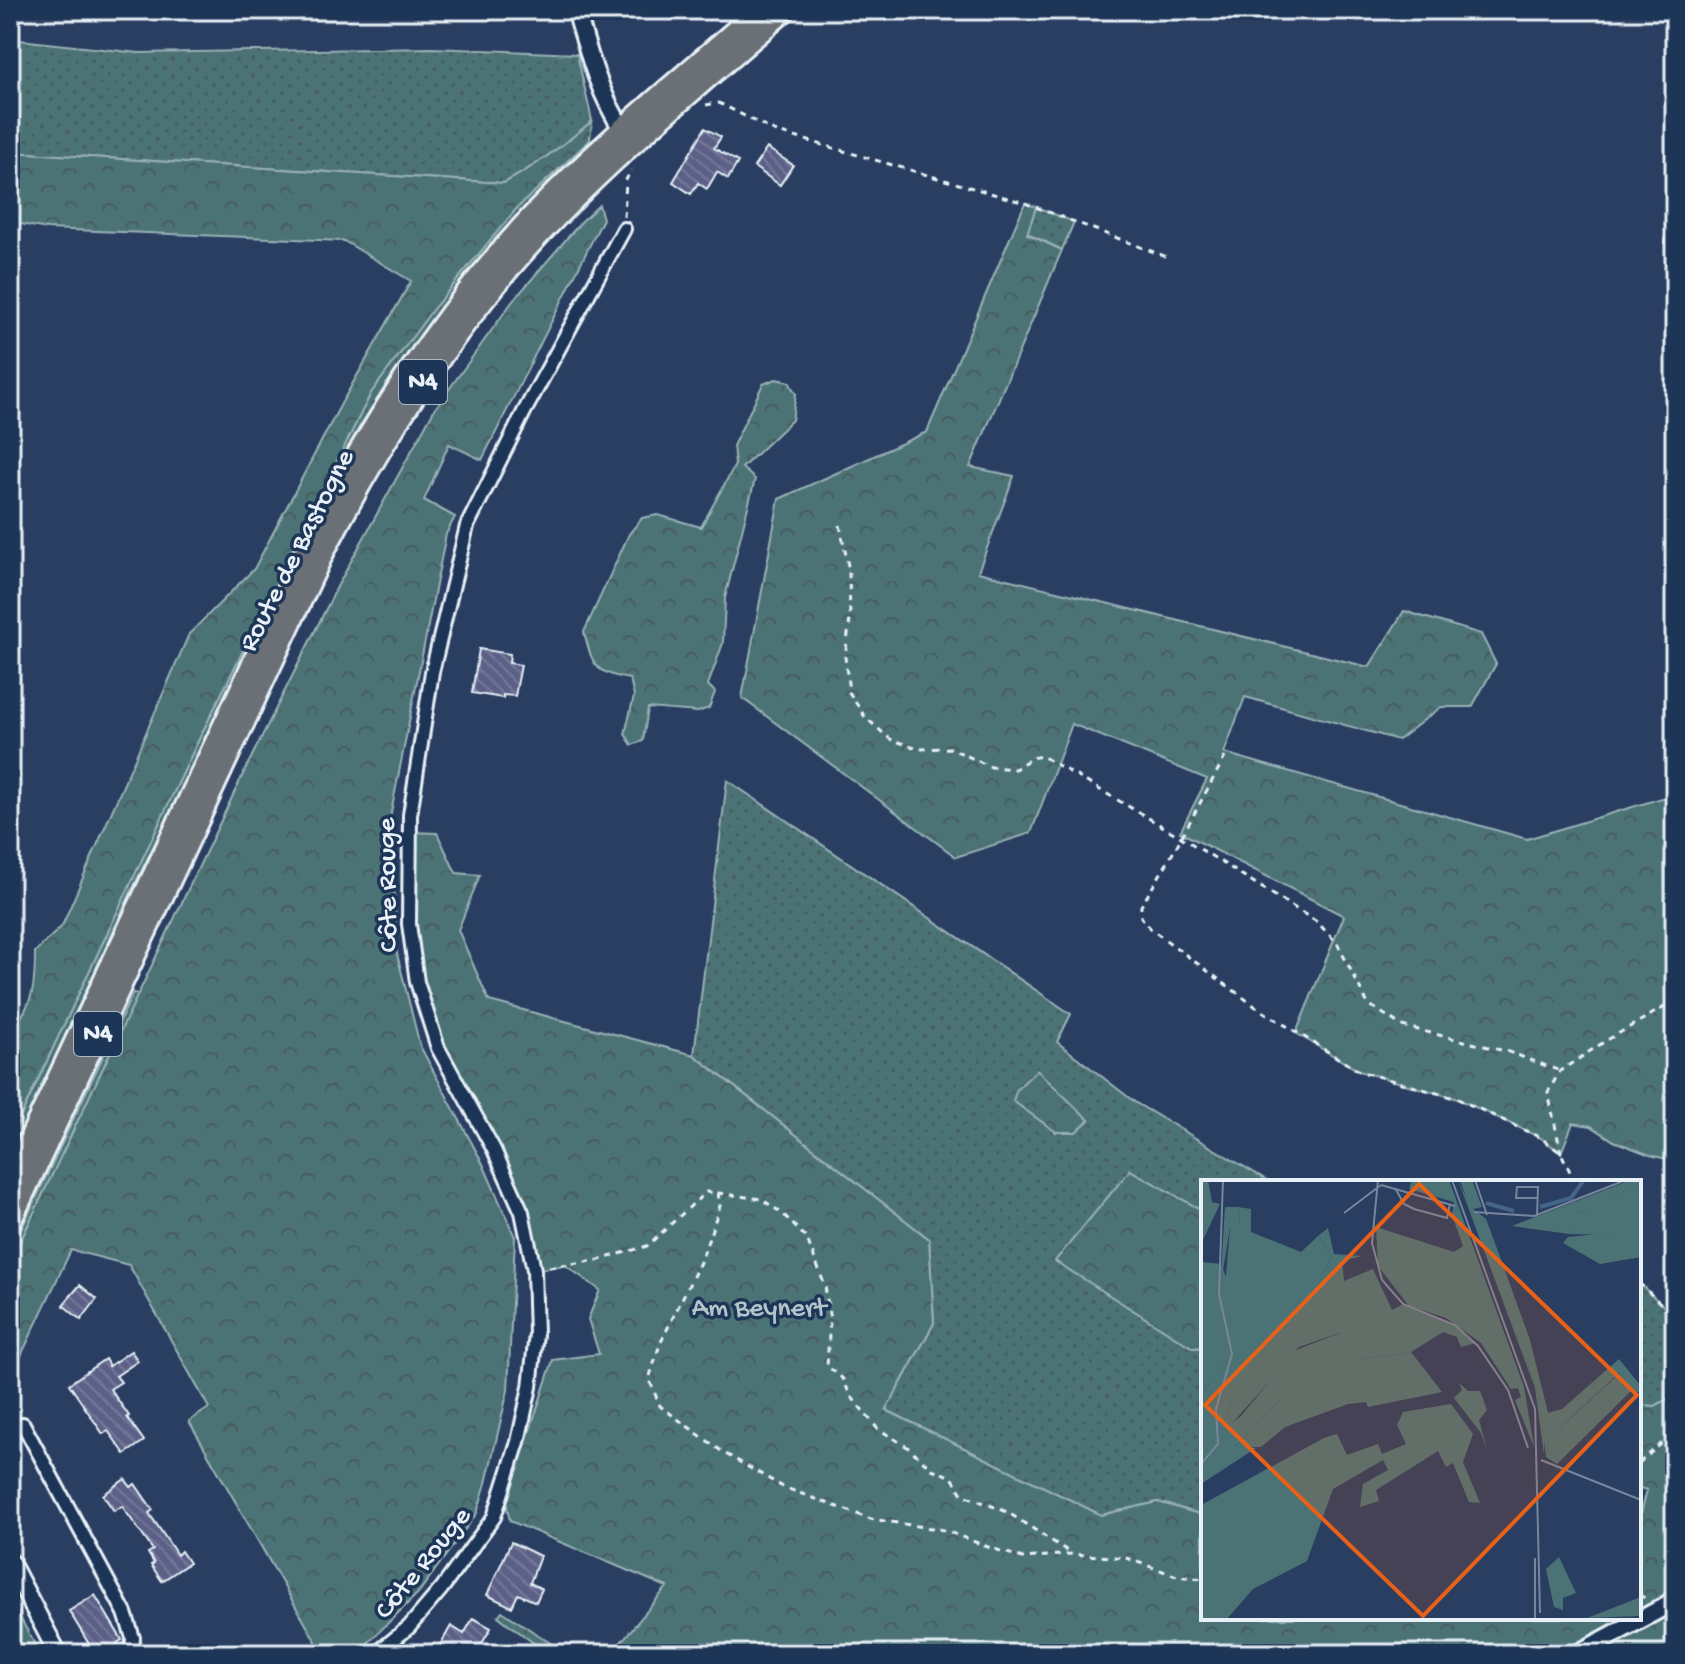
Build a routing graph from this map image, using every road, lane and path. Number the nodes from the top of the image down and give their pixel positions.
1 (576, 10) edge
2 (759, 10) edge
3 (785, 10) edge
4 (700, 108) dead end
5 (623, 130) junction
6 (634, 166) dead end
7 (624, 229) joint
8 (1167, 257) dead end
9 (840, 525) dead end
10 (1225, 757) dead end
11 (1181, 837) junction
12 (1675, 1001) edge
13 (1560, 1071) junction
14 (1561, 1153) junction
15 (1574, 1180) edge
16 (10, 1181) edge
17 (718, 1193) junction
18 (10, 1222) edge
19 (534, 1270) junction
20 (1641, 1285) edge
21 (1675, 1317) edge
22 (10, 1432) edge
23 (1675, 1441) edge
24 (1641, 1461) edge
25 (1072, 1554) junction
26 (10, 1562) edge
27 (1201, 1579) edge
28 (1675, 1599) edge
29 (1641, 1619) edge
30 (1640, 1620) edge
31 (58, 1654) edge
32 (132, 1654) edge
33 (376, 1654) edge
34 (1577, 1654) edge

1 - 5 street
2 - 5 highway, Route de Bastogne / N4
3 - 18 highway, Route de Bastogne / N4
4 - 8 path
5 - 16 highway, Route de Bastogne / N4
6 - 7 path
7 - 19 street, Côte Rouge
9 - 11 path
10 - 11 path
11 - 13 path
11 - 14 path
12 - 13 path
13 - 14 path
14 - 15 path
17 - 19 path
17 - 25 path
17 - 25 path
19 - 33 street, Côte Rouge
20 - 21 path
22 - 32 street
23 - 24 path
25 - 27 path
26 - 31 street
28 - 29 street
30 - 34 street

